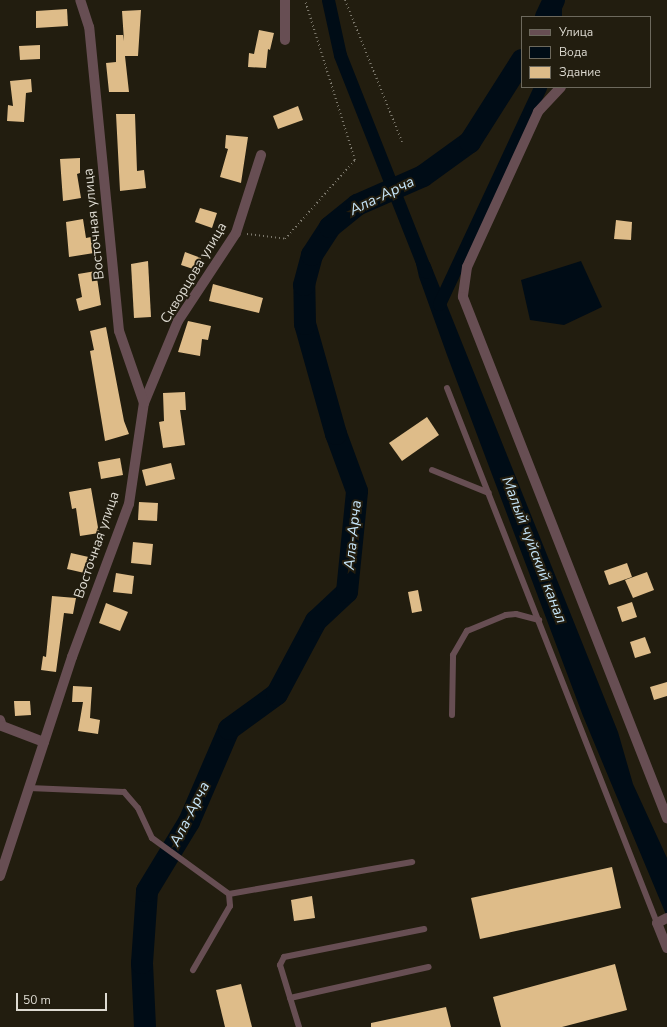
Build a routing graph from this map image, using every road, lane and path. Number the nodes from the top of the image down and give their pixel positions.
1 (80, 0) edge
2 (285, 0) edge
3 (305, 0) edge
4 (345, 0) edge
5 (285, 40) dead end
6 (561, 88) edge
7 (402, 142) dead end
8 (261, 155) dead end
9 (236, 233) junction
10 (447, 388) dead end
11 (144, 402) junction
12 (432, 470) dead end
13 (489, 493) junction
14 (539, 620) junction
15 (452, 715) dead end
16 (0, 720) edge
17 (44, 742) junction
18 (29, 788) junction
19 (667, 818) edge
20 (412, 862) dead end
21 (0, 876) edge
22 (229, 894) junction
23 (663, 920) edge
24 (424, 929) dead end
25 (667, 948) edge
26 (429, 967) dead end
27 (193, 970) dead end
28 (290, 998) junction
29 (298, 1027) edge

1 - 11 street, Восточная улица
2 - 5 street
3 - 9 path
4 - 7 path
6 - 19 street
8 - 9 street, Скворцова улица
9 - 11 street, Скворцова улица
10 - 13 lane
11 - 17 street, Восточная улица
12 - 13 lane
13 - 14 lane
14 - 15 lane
14 - 23 lane
16 - 17 street
17 - 18 street, Восточная улица
18 - 21 street, Восточная улица
18 - 22 lane
20 - 22 lane
22 - 27 lane
23 - 25 street
24 - 28 lane
26 - 28 lane
28 - 29 lane

